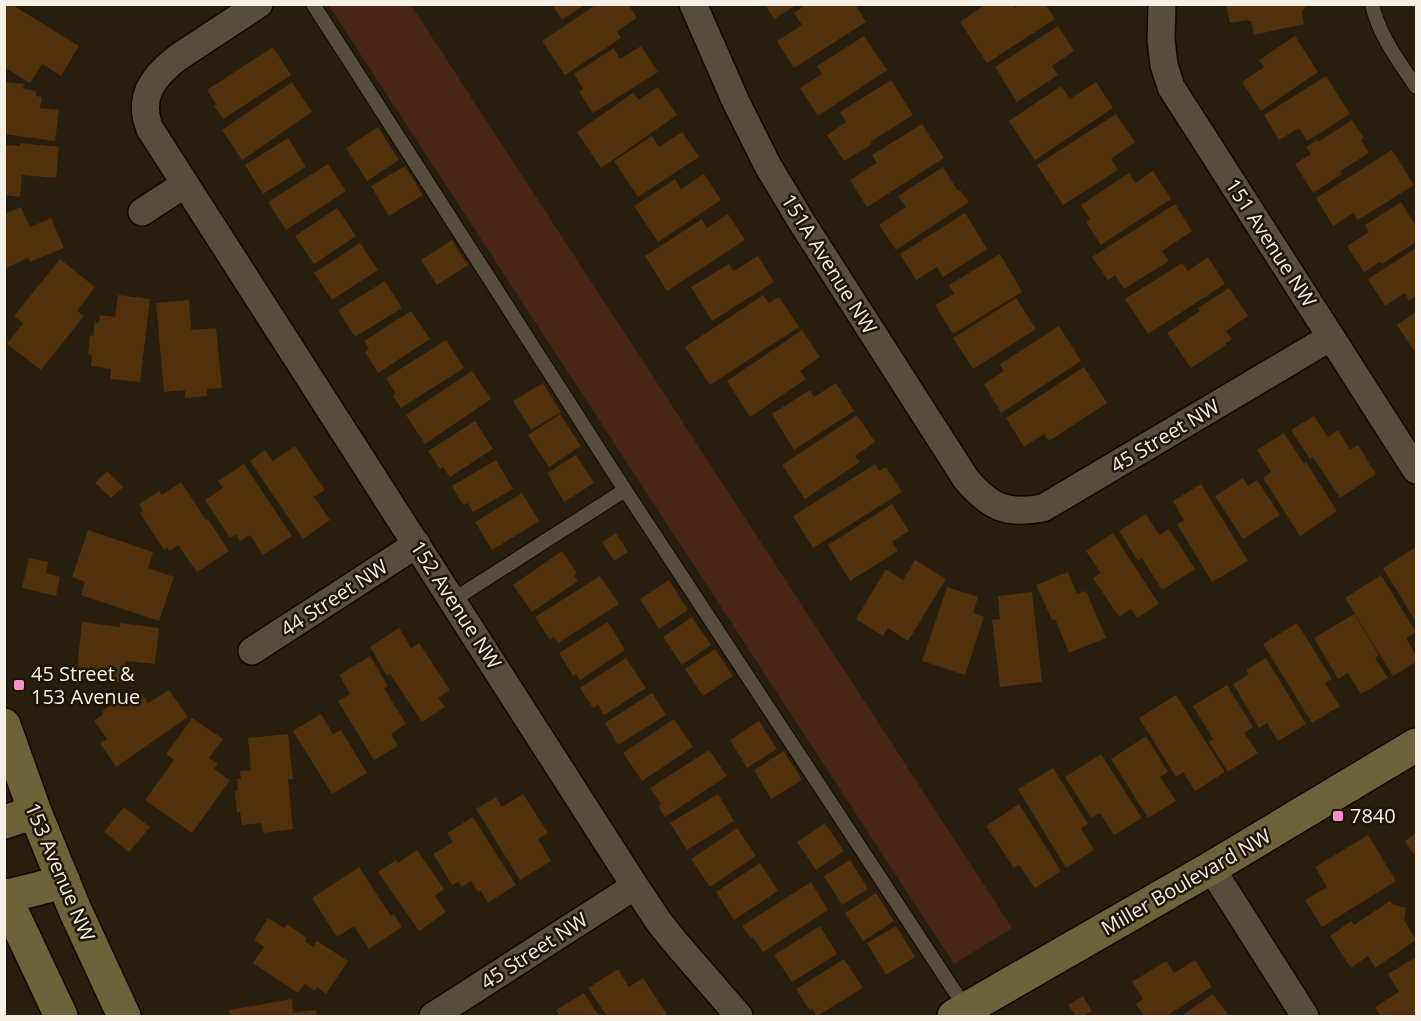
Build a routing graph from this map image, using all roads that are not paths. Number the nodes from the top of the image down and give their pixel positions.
1 (259, 4) edge
2 (313, 4) edge
3 (693, 4) edge
4 (1162, 4) edge
5 (1372, 4) edge
6 (1416, 87) edge
7 (185, 184) junction
8 (142, 212) dead end
9 (1331, 337) junction
10 (1416, 470) edge
11 (626, 490) junction
12 (993, 505) joint
13 (417, 544) junction
14 (453, 600) junction
15 (252, 651) dead end
16 (4, 725) edge
17 (1416, 745) edge
18 (20, 817) edge
19 (1211, 868) junction
20 (64, 882) junction
21 (635, 886) junction
22 (5, 896) edge
23 (960, 1013) edge
24 (61, 1017) edge
25 (124, 1017) edge
26 (433, 1017) edge
27 (739, 1017) edge
28 (1305, 1017) edge

1 - 7 street, 152 Avenue NW
2 - 11 lane
3 - 12 street, 151A Avenue NW
4 - 9 street, 151 Avenue NW
5 - 6 lane
7 - 8 street
7 - 13 street, 152 Avenue NW
9 - 10 street, 151 Avenue NW
9 - 12 street, 45 Street NW
11 - 14 lane
11 - 23 lane
13 - 14 street, 152 Avenue NW
13 - 15 street, 44 Street NW
14 - 21 street, 152 Avenue NW
16 - 18 street, 153 Avenue NW
17 - 19 street, Miller Boulevard NW
18 - 20 street, 153 Avenue NW
19 - 23 street, Miller Boulevard NW
19 - 28 street
20 - 22 street
20 - 25 street, 153 Avenue NW
21 - 26 street, 45 Street NW
21 - 27 street, 152 Avenue NW
22 - 24 street

